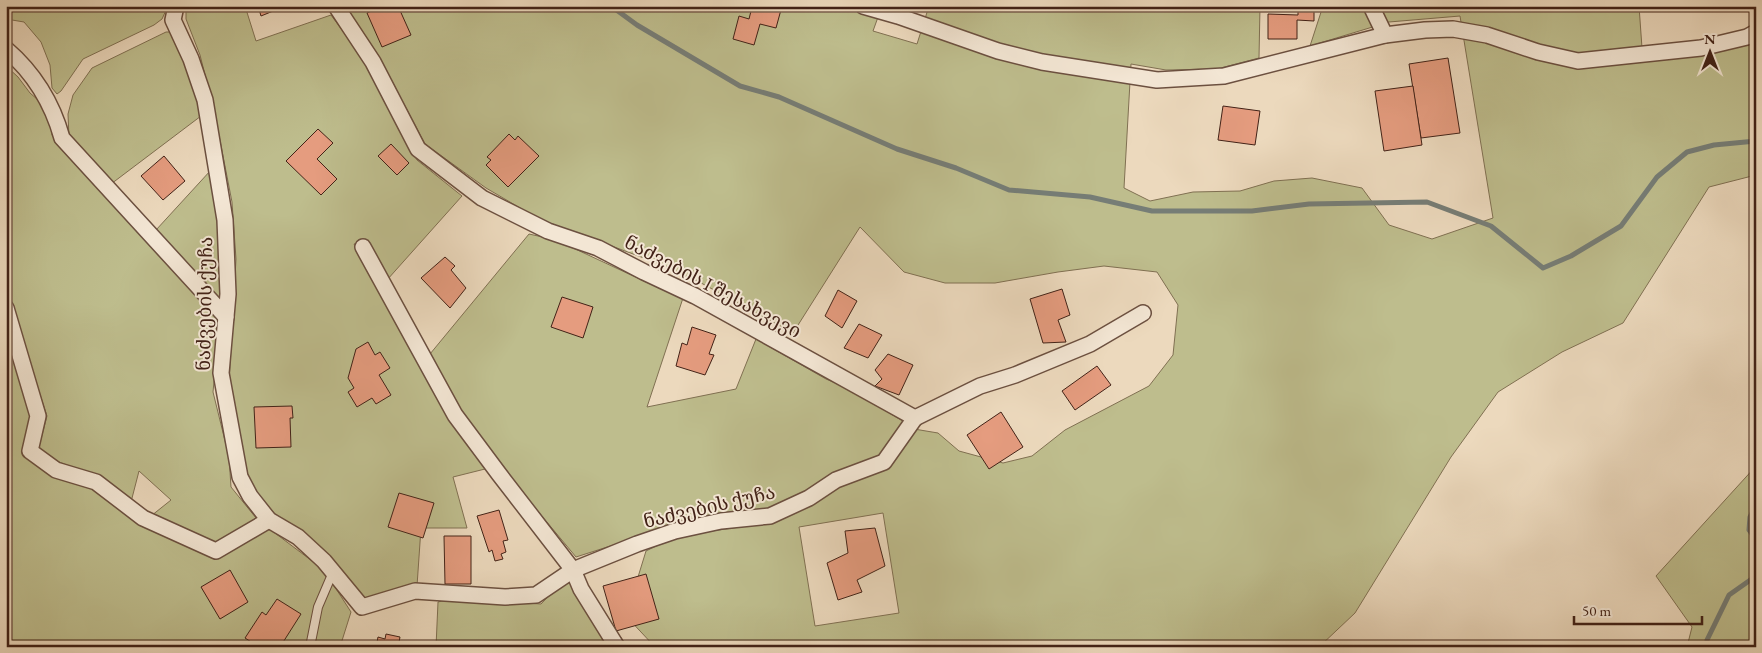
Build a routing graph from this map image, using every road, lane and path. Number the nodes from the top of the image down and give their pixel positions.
1 (176, 6) edge
2 (336, 6) edge
3 (863, 6) edge
4 (1371, 6) edge
5 (1756, 32) edge
6 (1385, 35) junction
7 (6, 49) edge
8 (363, 247) dead end
9 (6, 308) edge
10 (1143, 313) dead end
11 (226, 317) junction
12 (915, 418) junction
13 (269, 520) junction
14 (573, 570) junction
15 (333, 572) junction
16 (310, 647) edge
17 (617, 647) edge

1 - 11 street, ნაძვების ქუჩა
2 - 12 street, ნაძვების I შესახვევი
3 - 6 street
4 - 6 street
5 - 6 street
7 - 11 street
8 - 14 street
9 - 13 street
10 - 12 street
11 - 13 street, ნაძვების ქუჩა
12 - 14 street, ნაძვების ქუჩა
13 - 15 street, ნაძვების ქუჩა
14 - 15 street, ნაძვების ქუჩა
14 - 17 street
15 - 16 lane

